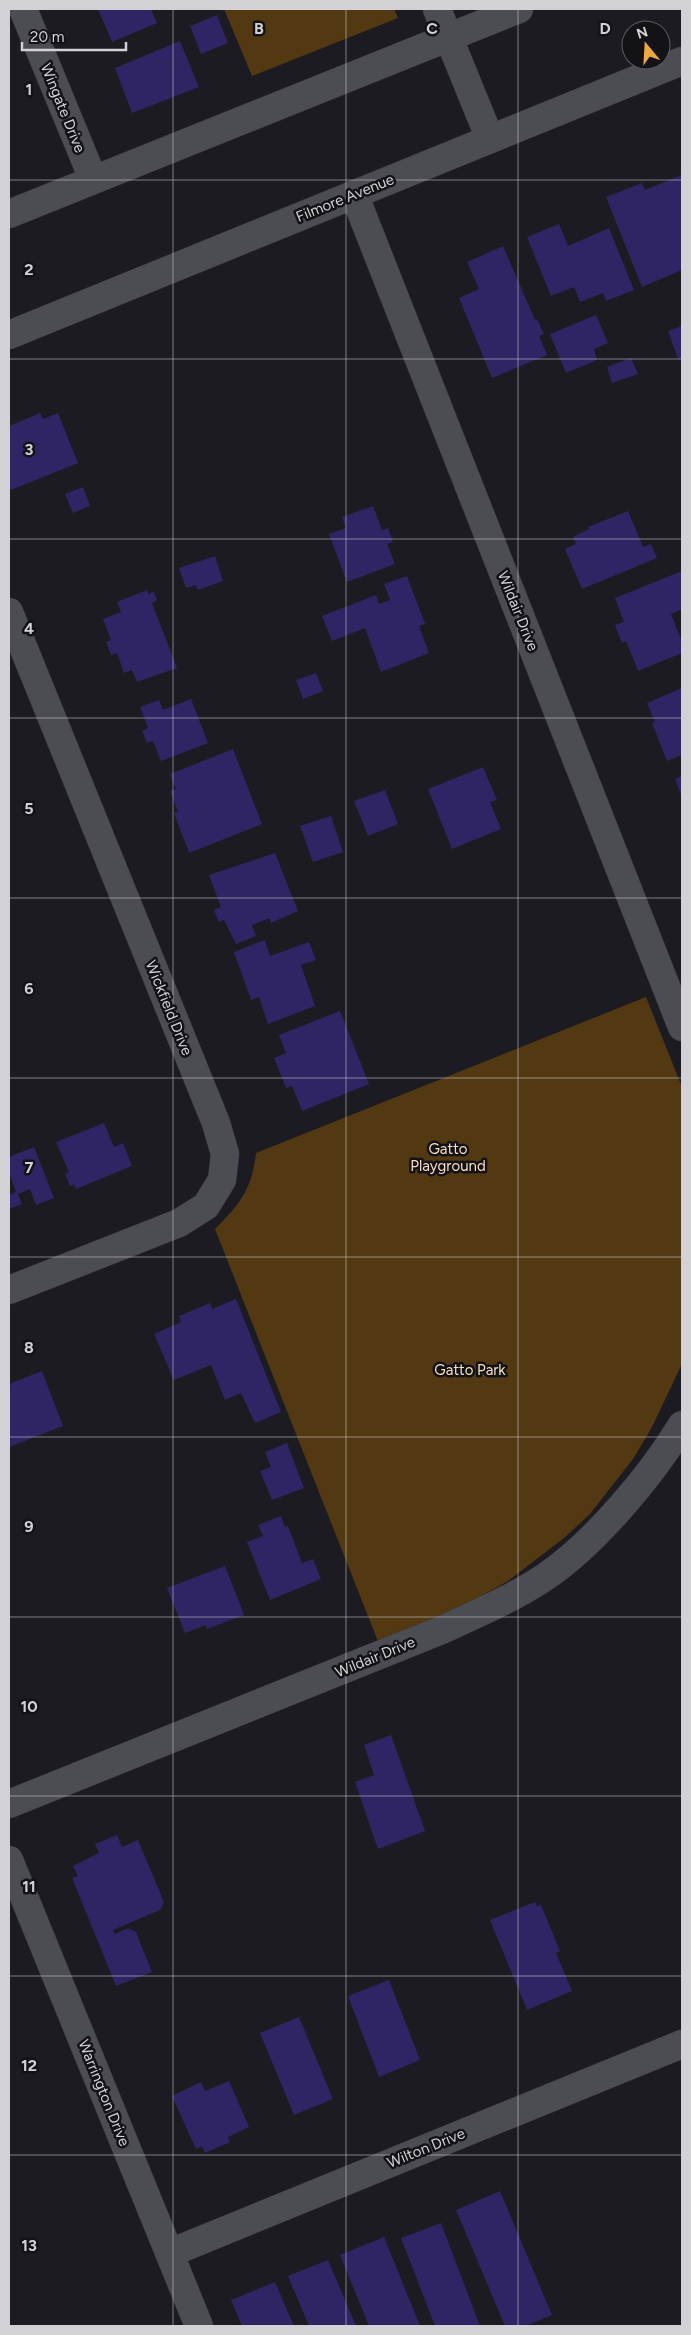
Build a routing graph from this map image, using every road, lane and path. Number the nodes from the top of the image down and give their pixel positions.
1 (23, 9) edge
2 (437, 9) edge
3 (519, 9) edge
4 (448, 37) junction
5 (682, 61) edge
6 (490, 139) junction
7 (93, 179) junction
8 (354, 194) junction
9 (9, 214) edge
10 (9, 335) edge
11 (9, 612) edge
12 (682, 1027) edge
13 (9, 1290) edge
14 (682, 1425) edge
15 (9, 1804) edge
16 (9, 1860) edge
17 (682, 2044) edge
18 (170, 2253) junction
19 (199, 2326) edge

1 - 7 street, Wingate Drive
2 - 4 street
3 - 4 street
4 - 6 street
4 - 7 street
5 - 6 street, Filmore Avenue
6 - 8 street, Filmore Avenue
7 - 9 street
8 - 10 street, Filmore Avenue
8 - 12 street, Wildair Drive
11 - 13 street, Wickfield Drive
14 - 15 street, Wildair Drive
16 - 18 street, Warrington Drive
17 - 18 street, Wilton Drive
18 - 19 street, Warrington Drive

